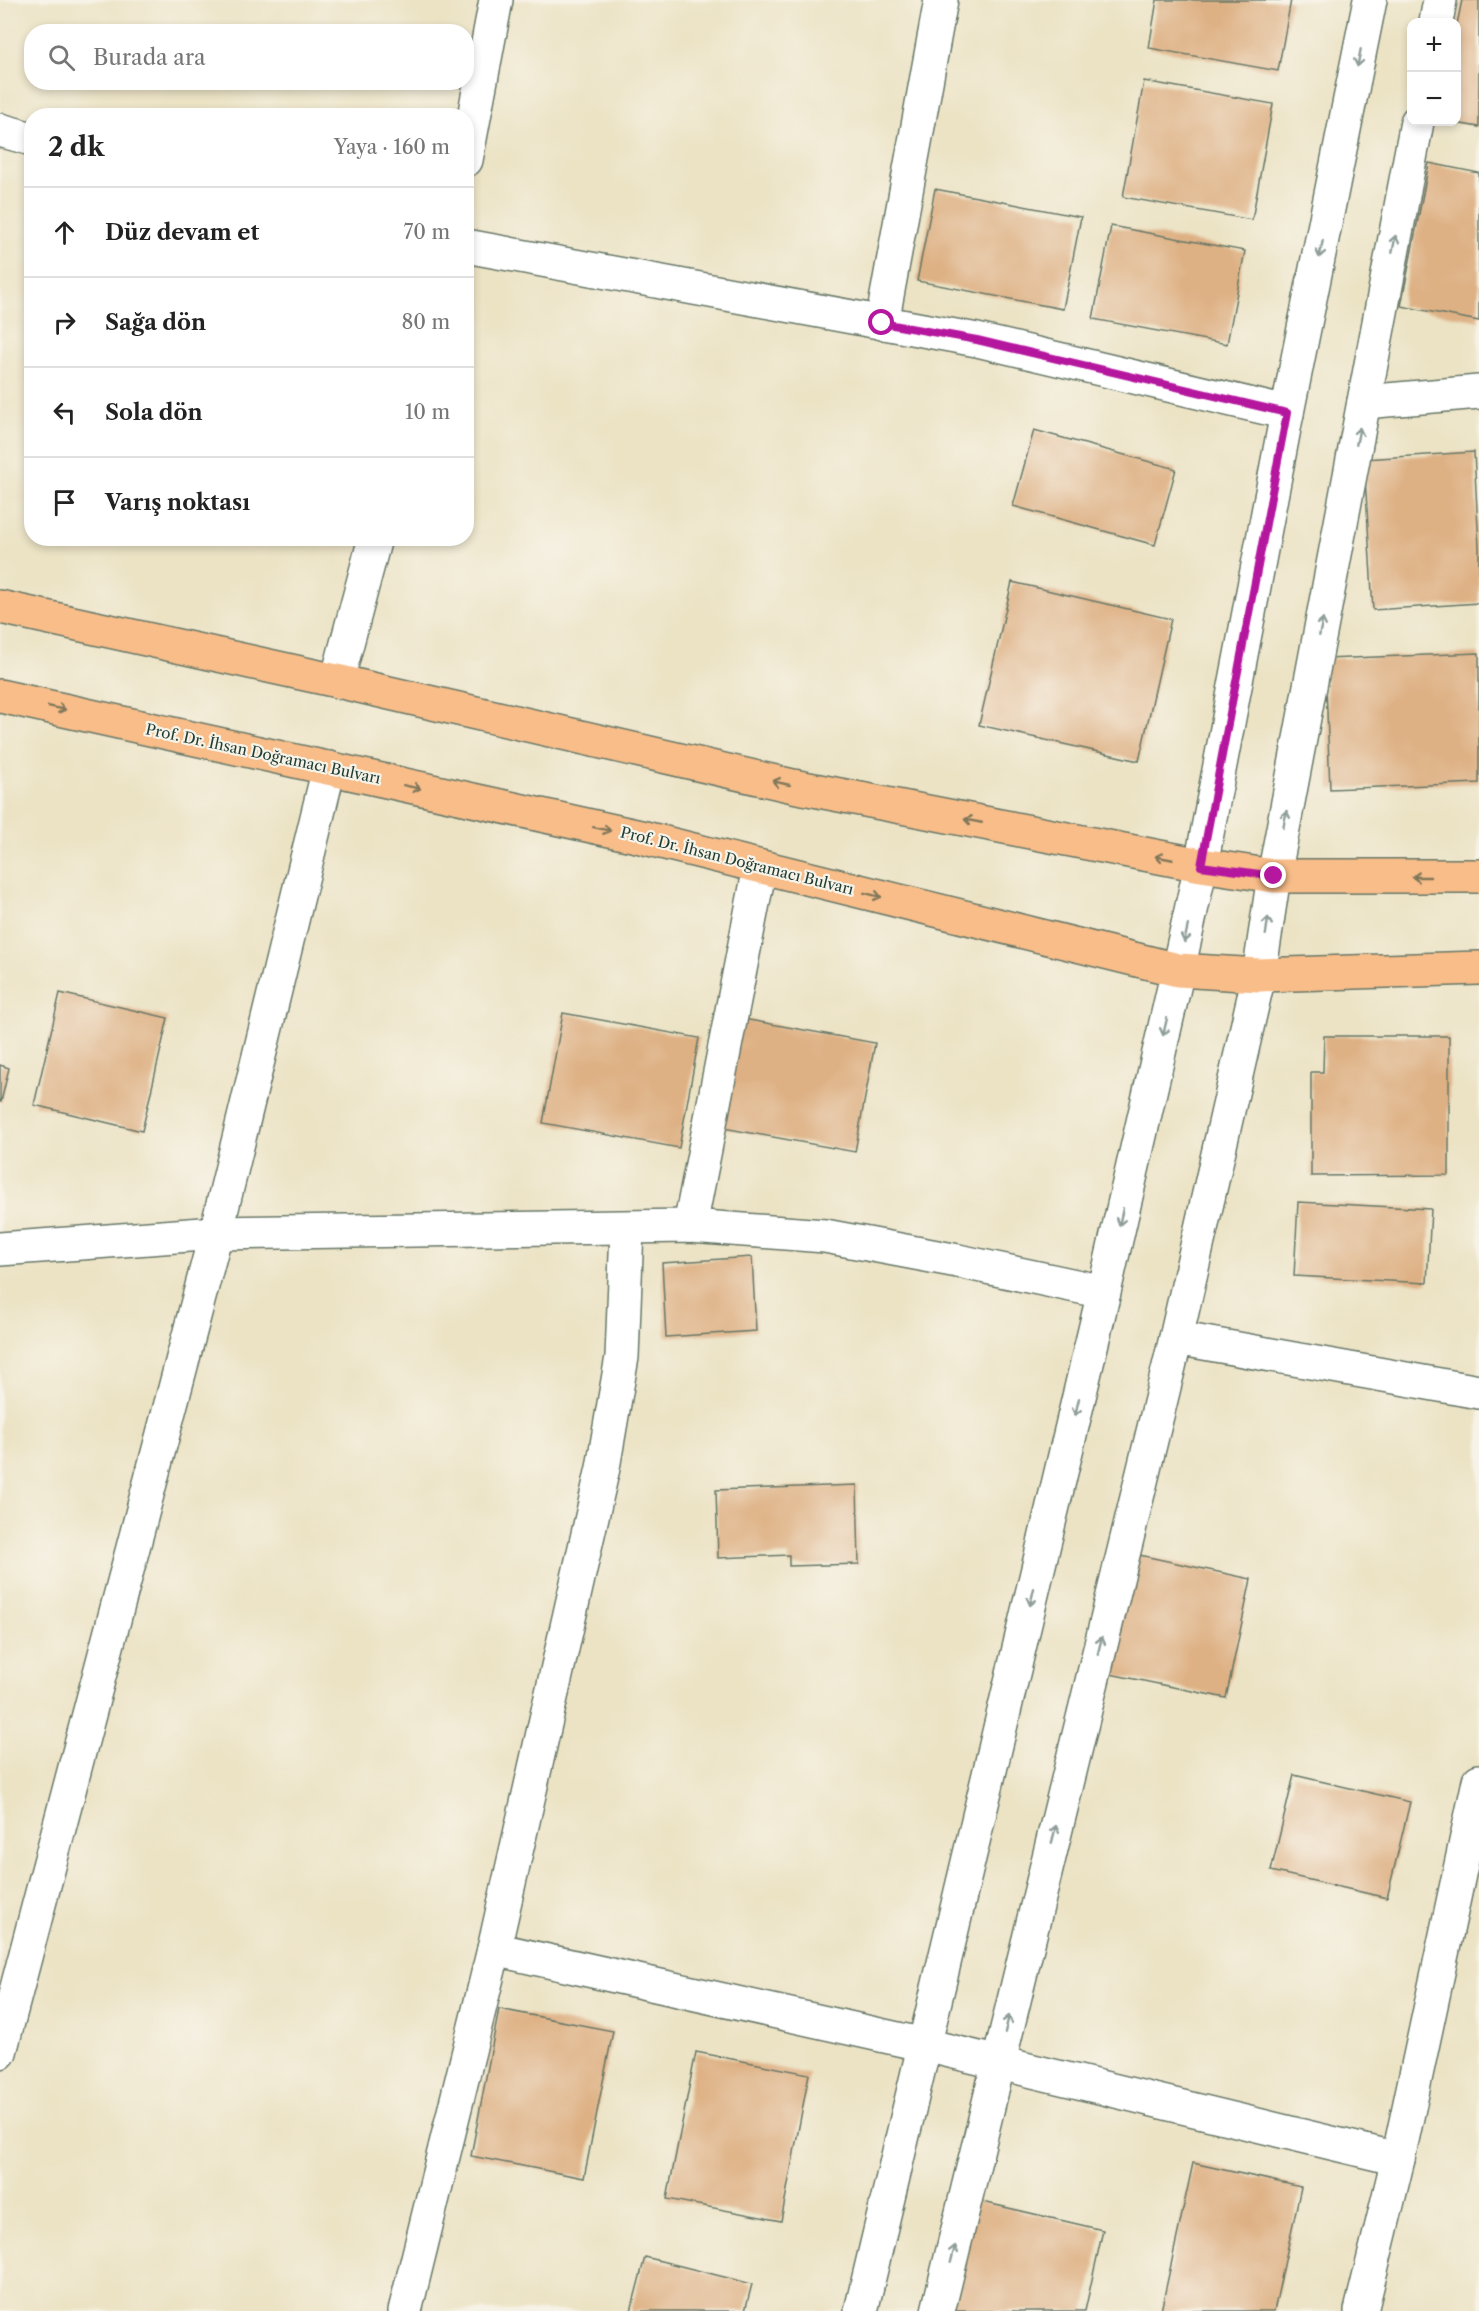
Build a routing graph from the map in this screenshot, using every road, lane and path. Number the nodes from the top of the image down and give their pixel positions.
1 (496, 0) edge
2 (941, 0) edge
3 (1370, 0) edge
4 (1440, 0) edge
5 (1437, 18) edge
6 (474, 117) edge
7 (1416, 126) edge
8 (0, 130) edge
9 (24, 137) edge
10 (474, 247) edge
11 (882, 323) junction
12 (1479, 392) edge
13 (1364, 402) junction
14 (1287, 413) junction
15 (373, 546) edge
16 (0, 607) edge
17 (338, 681) junction
18 (0, 696) edge
19 (329, 768) junction
20 (1201, 866) junction
21 (760, 867) junction
22 (1274, 876) junction
23 (1479, 876) edge
24 (1479, 968) edge
25 (1178, 970) junction
26 (1259, 975) junction
27 (690, 1226) junction
28 (627, 1229) junction
29 (216, 1233) junction
30 (0, 1249) edge
31 (1104, 1292) junction
32 (1176, 1338) junction
33 (1479, 1392) edge
34 (1479, 1781) edge
35 (494, 1949) junction
36 (925, 2044) junction
37 (0, 2052) edge
38 (998, 2062) junction
39 (1398, 2159) junction
40 (405, 2311) edge
41 (861, 2311) edge
42 (938, 2311) edge
43 (1361, 2311) edge

1 - 6 street
2 - 11 street
3 -> 14 street
4 - 5 street
13 -> 7 street
8 - 9 street
10 - 11 street
11 - 14 street
12 - 13 street
22 -> 13 street
14 - 20 street
15 - 17 street
16 - 17 main road
20 -> 17 main road
18 -> 19 main road, Prof. Dr. İhsan Doğramacı Bulvarı
19 -> 21 main road, Prof. Dr. İhsan Doğramacı Bulvarı
19 - 29 street
20 - 22 main road
20 -> 25 street
21 -> 25 main road, Prof. Dr. İhsan Doğramacı Bulvarı
21 - 27 street
23 -> 22 main road
26 -> 22 street
24 - 26 main road, Prof. Dr. İhsan Doğramacı Bulvarı
25 - 26 main road, Prof. Dr. İhsan Doğramacı Bulvarı
25 -> 31 street
26 - 32 street
27 - 28 street
27 - 31 street
28 - 29 street
28 - 35 street
29 - 30 street
29 - 37 street
31 -> 36 street
32 - 33 street
38 -> 32 street
34 - 39 street
35 - 36 street
35 - 40 street
36 - 38 street
36 - 41 street
38 - 39 street
42 -> 38 street
39 - 43 street

